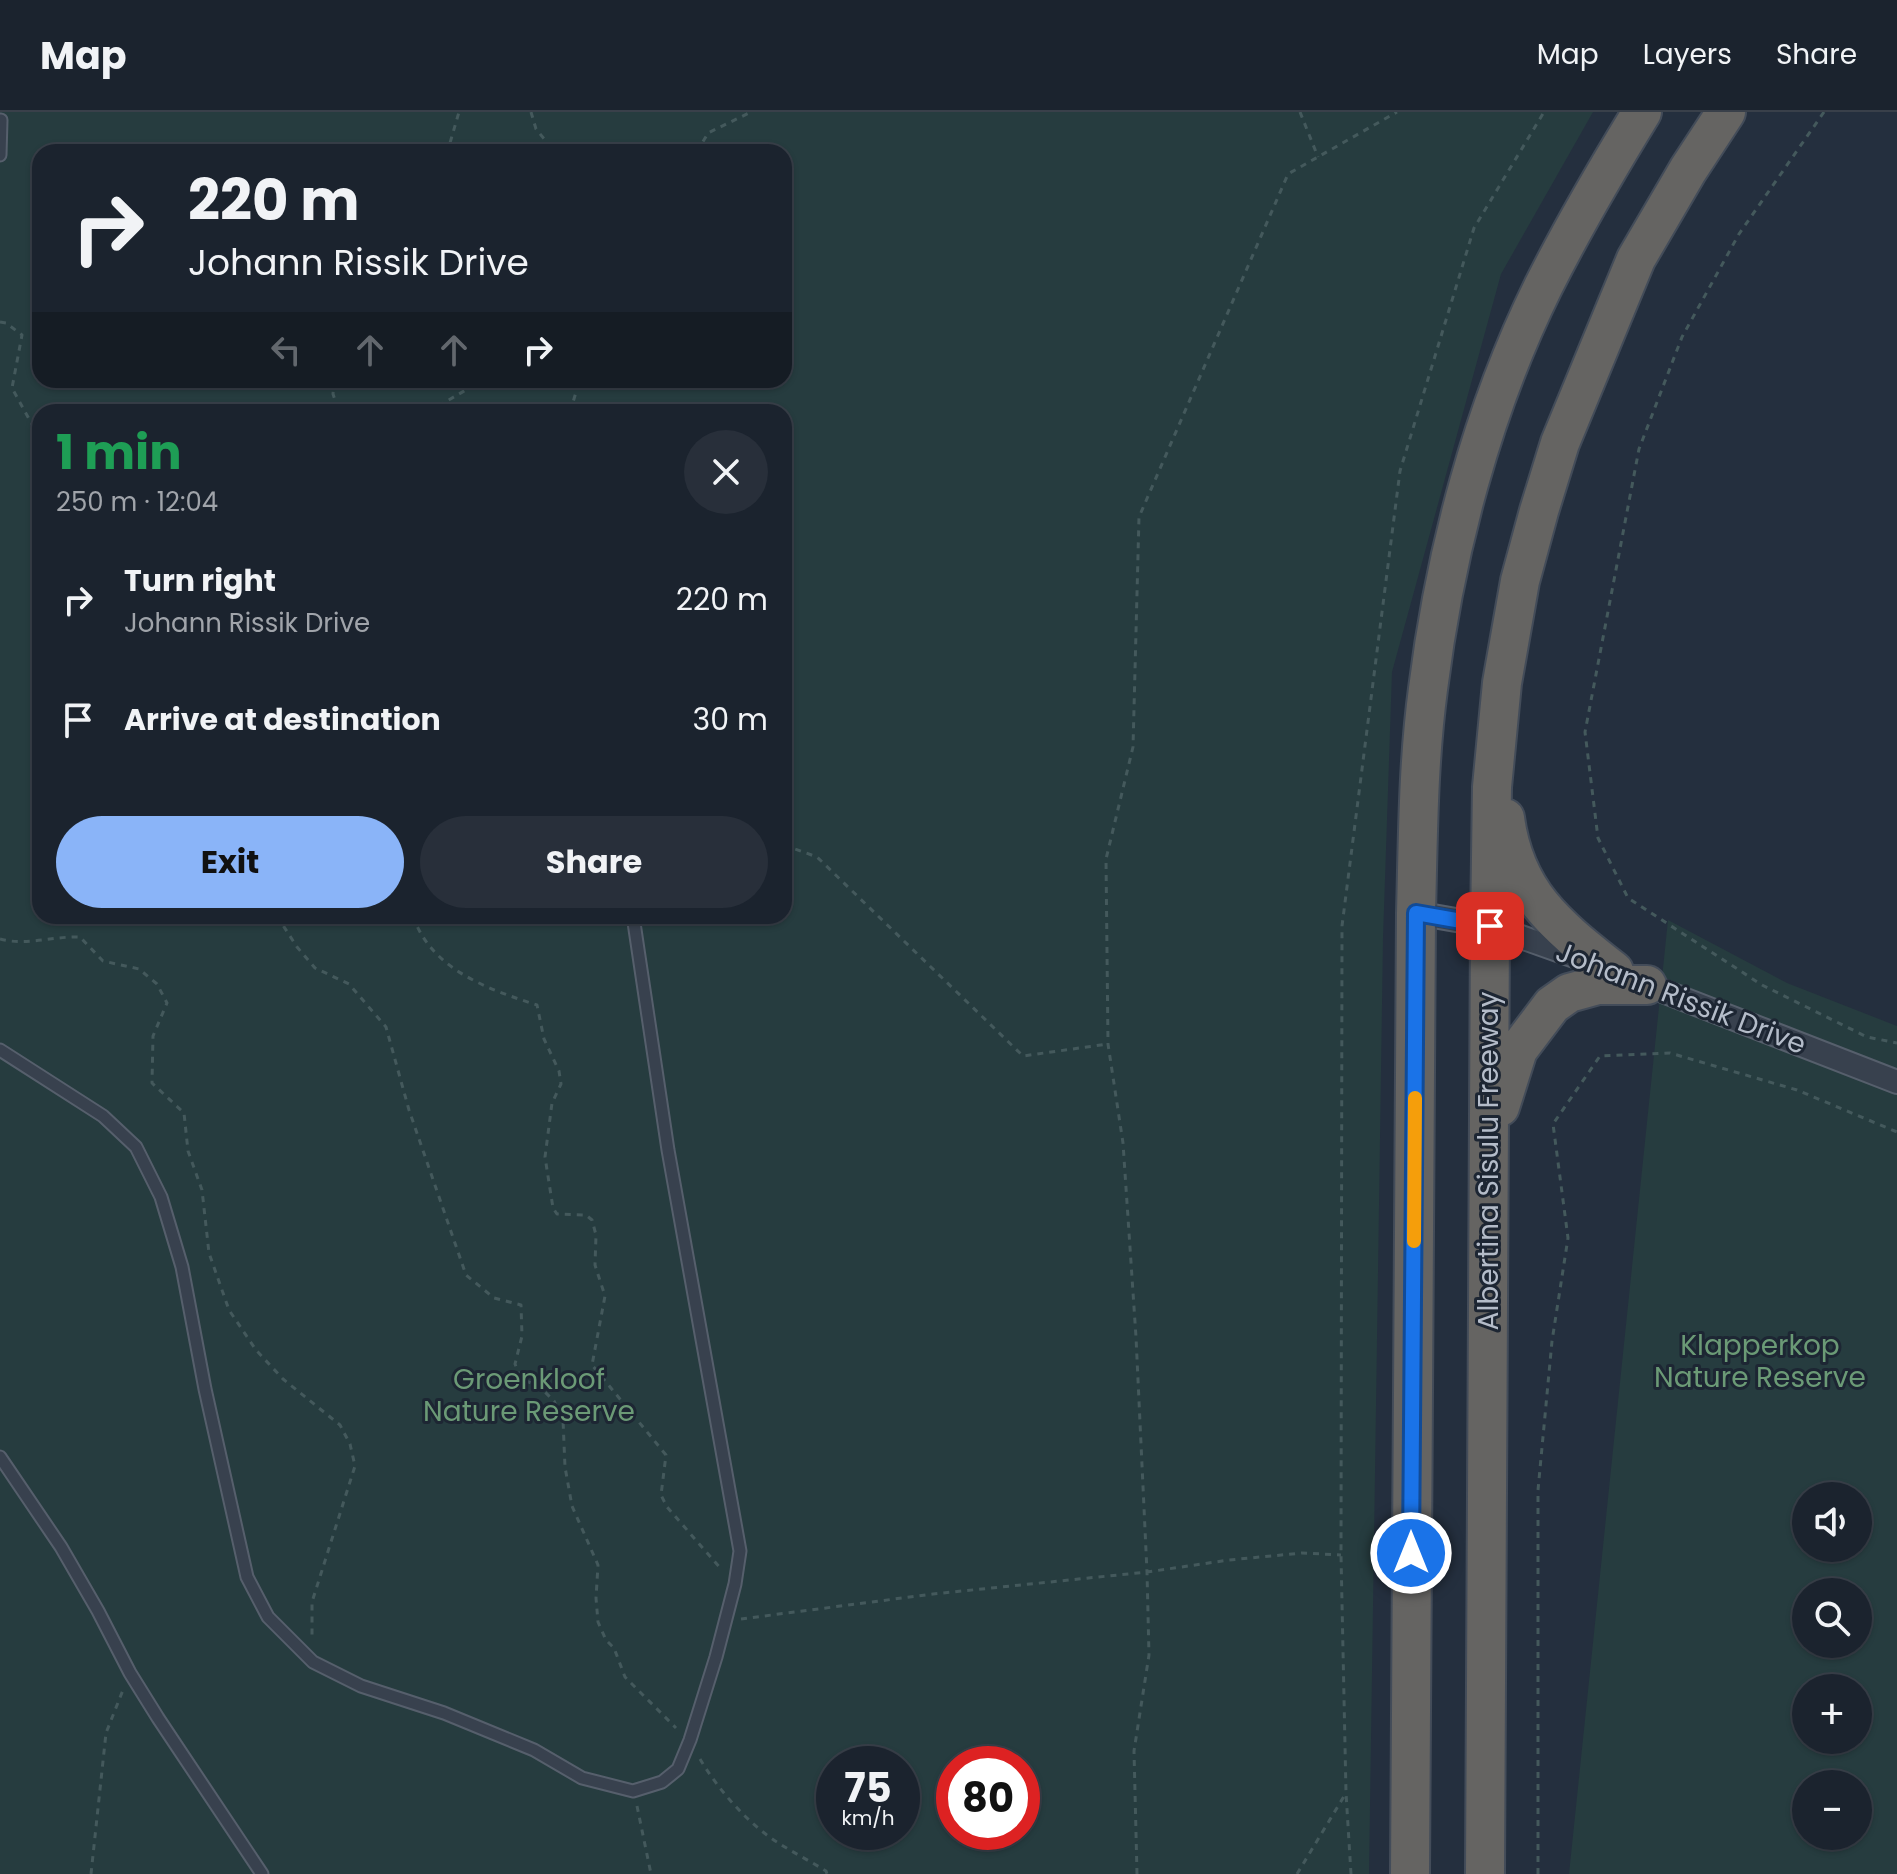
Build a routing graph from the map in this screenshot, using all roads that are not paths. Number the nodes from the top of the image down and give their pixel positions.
1 (1642, 112) edge
2 (1726, 112) edge
3 (3, 118) edge
4 (0, 155) edge
5 (1502, 683) junction
6 (1416, 913) junction
7 (634, 924) edge
8 (1490, 926) junction
9 (1630, 978) junction
10 (0, 1050) edge
11 (1897, 1082) edge
12 (1488, 1138) junction
13 (0, 1457) edge
14 (262, 1874) edge
15 (1410, 1874) edge
16 (1485, 1874) edge

1 - 6 highway
2 - 5 highway, Albertina Sisulu Freeway
3 - 4 lane
5 - 8 highway, Albertina Sisulu Freeway
5 - 9 highway
6 - 8 street, Johann Rissik Drive
6 - 15 highway
7 - 10 lane
8 - 9 street, Johann Rissik Drive
8 - 12 highway, Albertina Sisulu Freeway
9 - 11 street, Johann Rissik Drive
9 - 12 highway
12 - 16 highway, Albertina Sisulu Freeway
13 - 14 lane

